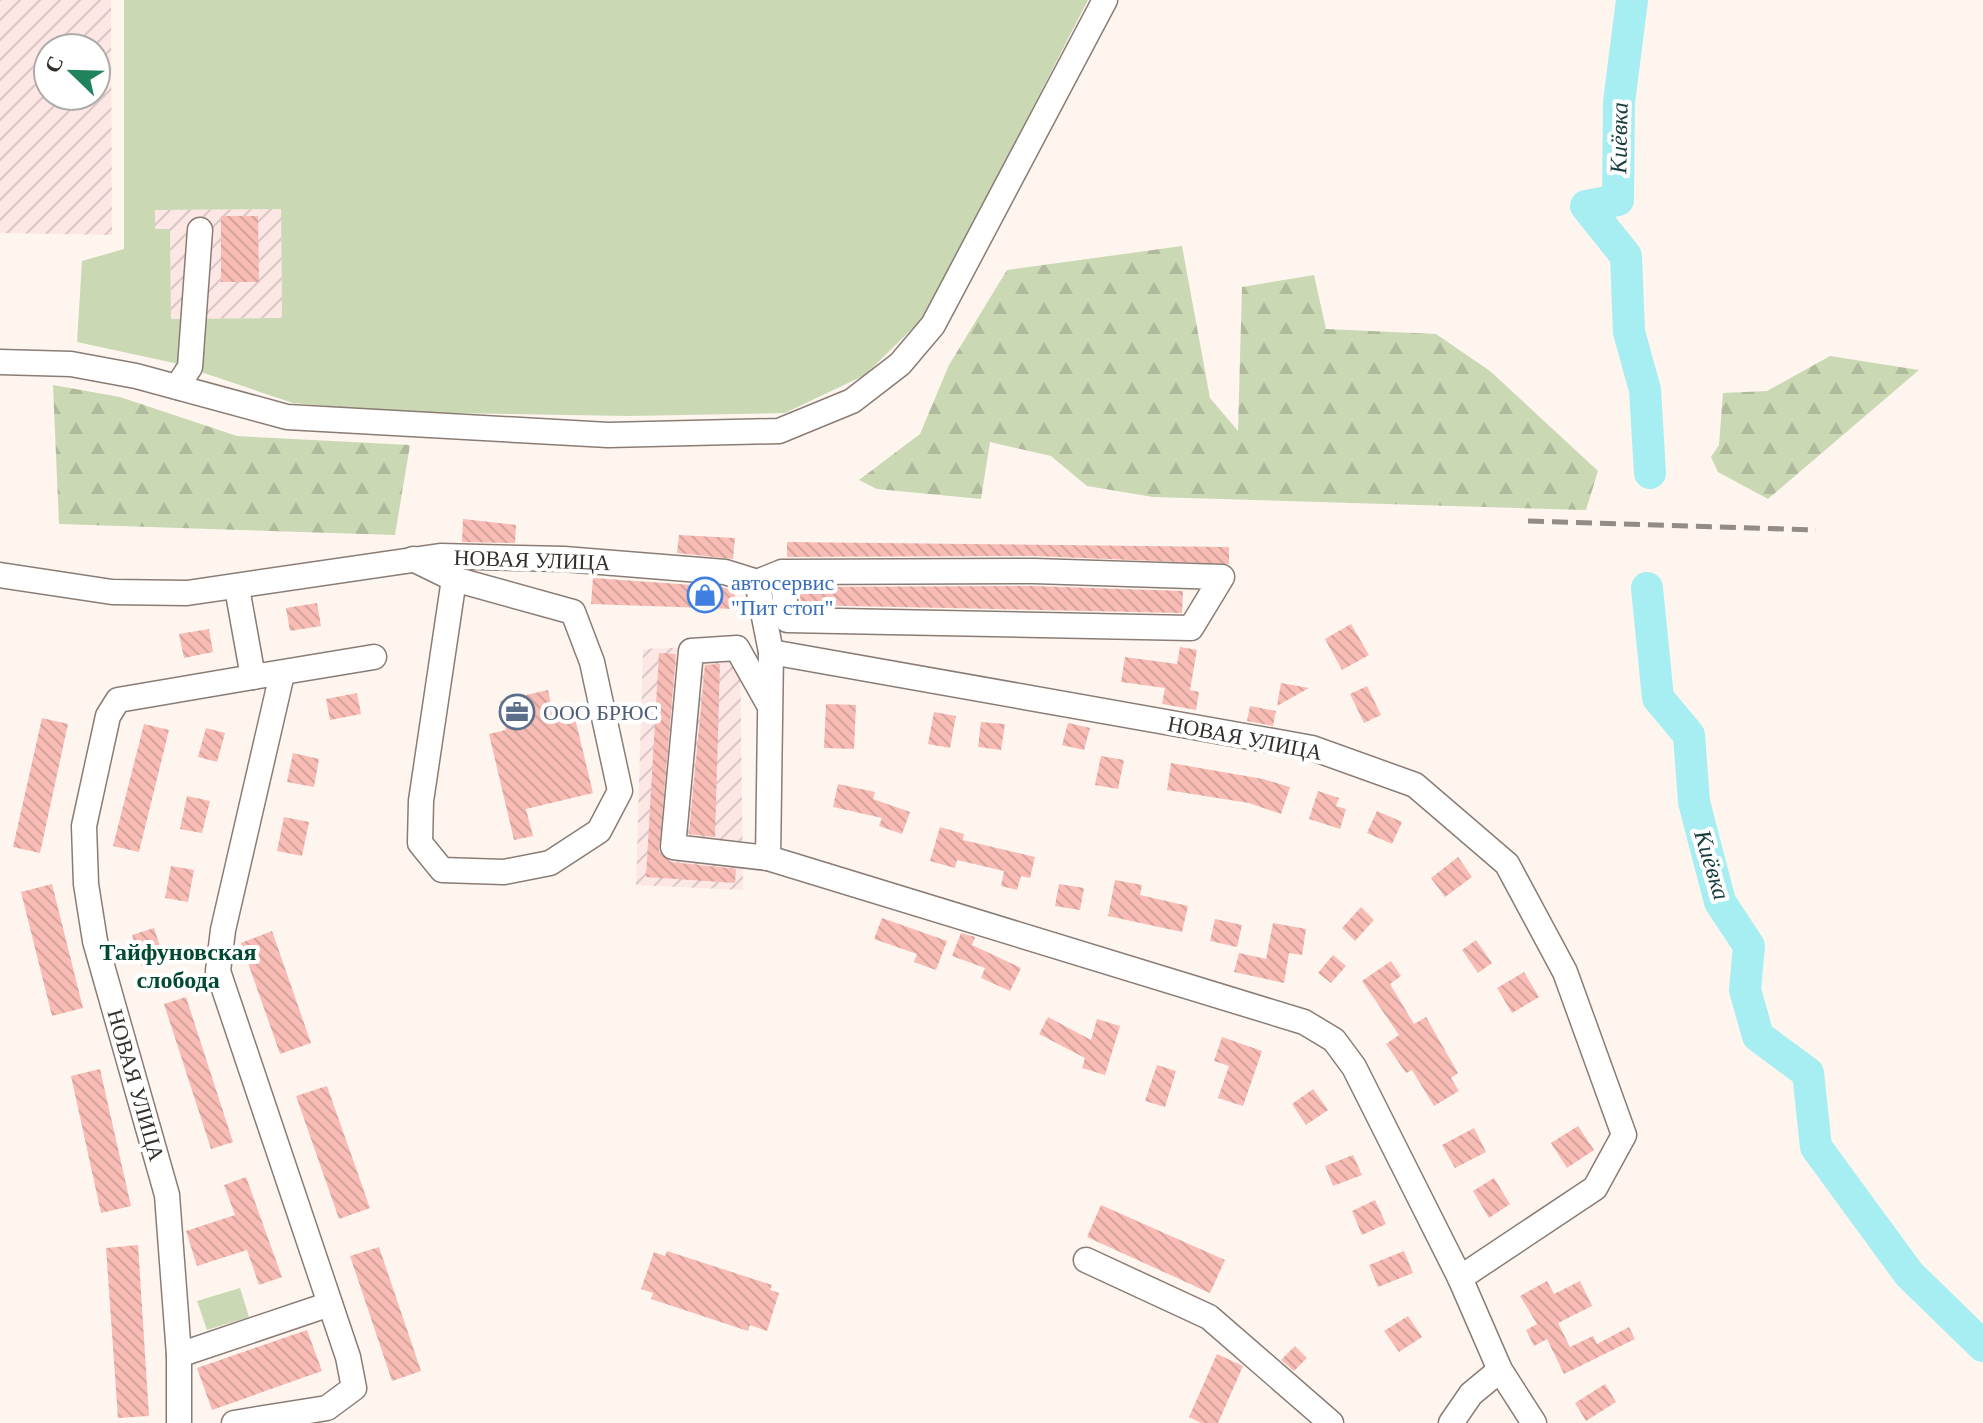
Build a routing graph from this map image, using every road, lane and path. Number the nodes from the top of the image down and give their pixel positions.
1 (1105, 0) edge
2 (200, 230) dead end
3 (0, 362) edge
4 (177, 387) junction
5 (411, 558) junction
6 (782, 572) junction
7 (0, 575) edge
8 (454, 579) junction
9 (757, 582) junction
10 (237, 588) junction
11 (771, 652) junction
12 (374, 657) dead end
13 (282, 674) junction
14 (253, 677) junction
15 (768, 703) junction
16 (768, 858) junction
17 (1086, 1260) dead end
18 (1460, 1278) junction
19 (330, 1304) junction
20 (179, 1355) junction
21 (1500, 1370) junction
22 (179, 1423) edge
23 (234, 1423) edge
24 (1331, 1423) edge
25 (1451, 1423) edge
26 (1534, 1423) edge

1 - 4 street
2 - 4 street
3 - 4 street
5 - 8 street
5 - 9 street, НОВАЯ УЛИЦА
5 - 10 street, НОВАЯ УЛИЦА
6 - 6 street
6 - 9 street
7 - 10 street, НОВАЯ УЛИЦА
8 - 8 street
9 - 11 street
10 - 14 street
11 - 15 street
11 - 18 street, НОВАЯ УЛИЦА
12 - 13 street, НОВАЯ УЛИЦА
13 - 14 street, НОВАЯ УЛИЦА
13 - 19 street
14 - 20 street, НОВАЯ УЛИЦА
15 - 16 street
15 - 16 street
16 - 18 street
17 - 24 street
18 - 21 street
19 - 20 street
19 - 23 street
20 - 22 street, НОВАЯ УЛИЦА
21 - 25 street
21 - 26 street

